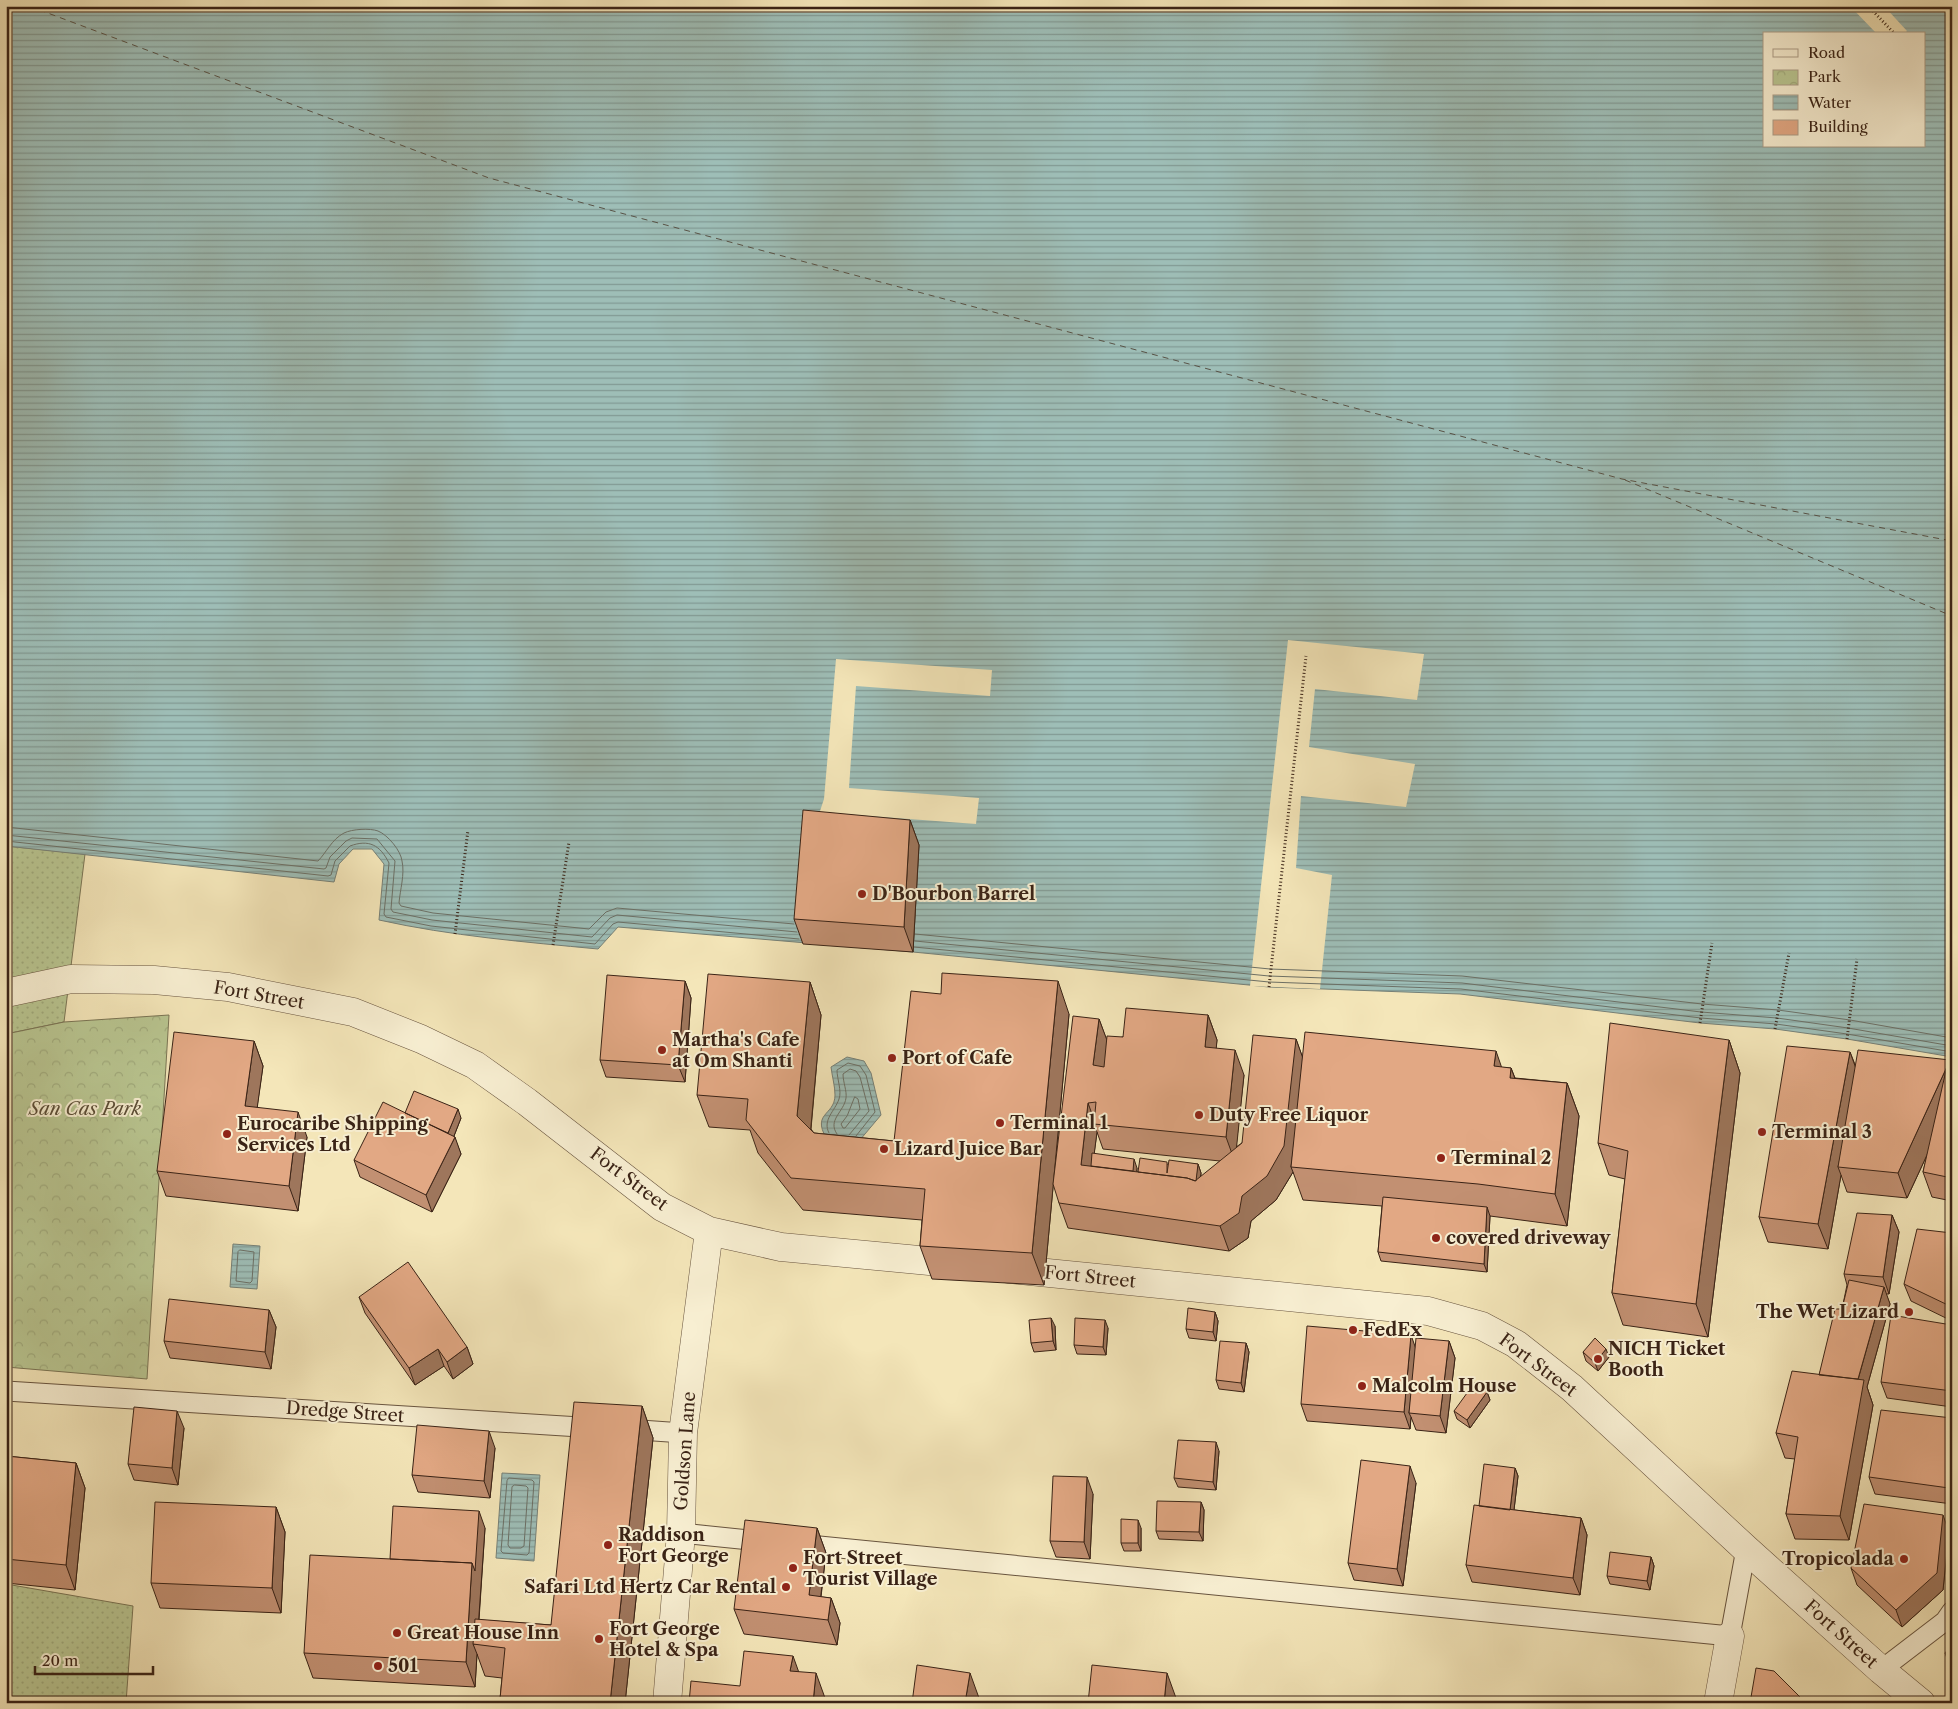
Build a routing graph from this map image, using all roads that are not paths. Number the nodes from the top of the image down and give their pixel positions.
1 (6, 993) edge
2 (709, 1231) junction
3 (6, 1391) edge
4 (683, 1433) junction
5 (681, 1533) junction
6 (1746, 1550) junction
7 (1952, 1610) edge
8 (1730, 1636) junction
9 (1881, 1670) junction
10 (667, 1703) edge
11 (1718, 1703) edge
12 (1921, 1703) edge

1 - 2 street, Fort Street
2 - 4 street, Goldson Lane
2 - 6 street, Fort Street
3 - 4 lane, Dredge Street
4 - 5 street, Goldson Lane
5 - 8 lane
5 - 10 street, Goldson Lane
6 - 8 lane
6 - 9 street, Fort Street
7 - 9 lane
8 - 11 street
9 - 12 street, Fort Street

